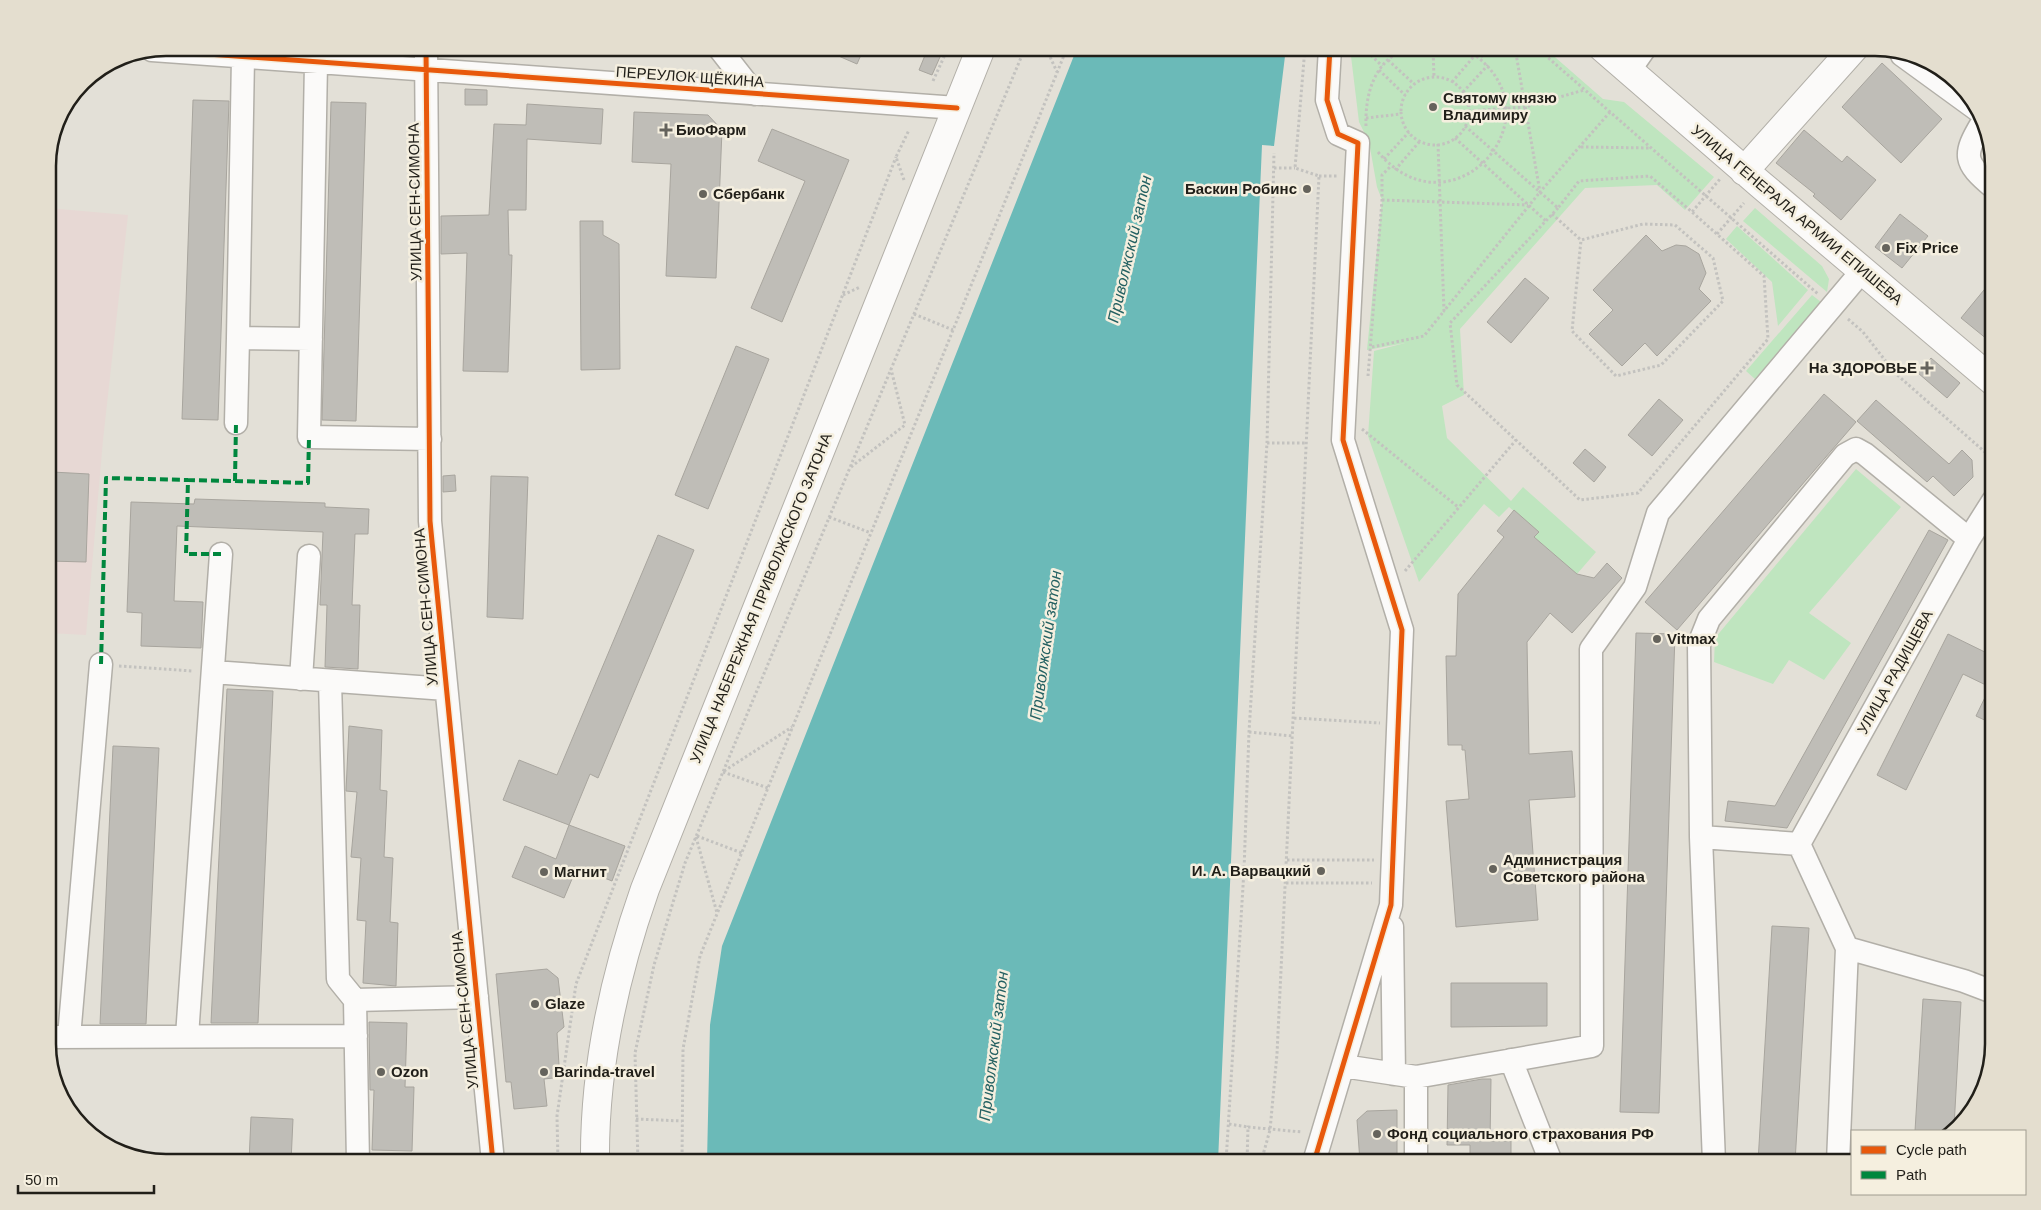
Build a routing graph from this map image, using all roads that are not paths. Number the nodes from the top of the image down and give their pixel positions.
1 (231, 56) edge
2 (426, 56) edge
3 (725, 56) edge
4 (978, 56) edge
5 (1330, 56) edge
6 (1612, 56) edge
7 (1639, 56) edge
8 (1846, 56) edge
9 (244, 57) junction
10 (316, 63) junction
11 (1915, 64) edge
12 (1629, 71) junction
13 (426, 72) junction
14 (755, 94) junction
15 (1961, 98) edge
16 (957, 108) junction
17 (1978, 129) edge
18 (1739, 167) junction
19 (1985, 181) edge
20 (1862, 271) junction
21 (238, 338) junction
22 (311, 339) junction
23 (1985, 374) edge
24 (236, 423) dead end
25 (430, 439) junction
26 (1985, 514) edge
27 (1969, 539) junction
28 (221, 554) dead end
29 (309, 556) dead end
30 (101, 664) road end
31 (212, 672) junction
32 (301, 679) junction
33 (330, 681) junction
34 (446, 689) junction
35 (1701, 837) junction
36 (1799, 844) junction
37 (1392, 894) junction
38 (1847, 948) junction
39 (1985, 989) edge
40 (477, 998) junction
41 (355, 1000) junction
42 (188, 1036) junction
43 (356, 1036) junction
44 (58, 1037) edge
45 (1511, 1060) junction
46 (1343, 1066) junction
47 (1394, 1074) junction
48 (1416, 1077) junction
49 (358, 1154) edge
50 (492, 1154) edge
51 (596, 1154) edge
52 (1316, 1154) edge
53 (1416, 1154) edge
54 (1548, 1154) edge
55 (1714, 1154) edge
56 (1838, 1154) edge

1 - 9 street, ПЕРЕУЛОК ЩЁКИНА
2 - 13 street, УЛИЦА СЕН-СИМОНА
3 - 14 street
4 - 16 main road, УЛИЦА НАБЕРЕЖНАЯ ПРИВОЛЖСКОГО ЗАТОНА
5 - 37 street
6 - 12 main road, УЛИЦА ГЕНЕРАЛА АРМИИ ЕПИШЕВА
7 - 12 street
8 - 18 main road
9 - 10 street, ПЕРЕУЛОК ЩЁКИНА
9 - 21 street
10 - 13 street, ПЕРЕУЛОК ЩЁКИНА
10 - 22 street
11 - 15 street
12 - 18 main road, УЛИЦА ГЕНЕРАЛА АРМИИ ЕПИШЕВА
13 - 14 street, ПЕРЕУЛОК ЩЁКИНА
13 - 25 street, УЛИЦА СЕН-СИМОНА
14 - 16 street, ПЕРЕУЛОК ЩЁКИНА
16 - 51 main road, УЛИЦА НАБЕРЕЖНАЯ ПРИВОЛЖСКОГО ЗАТОНА
17 - 19 street
18 - 20 main road, УЛИЦА ГЕНЕРАЛА АРМИИ ЕПИШЕВА
20 - 23 main road, УЛИЦА ГЕНЕРАЛА АРМИИ ЕПИШЕВА
20 - 45 street
21 - 22 street
21 - 24 street
22 - 25 street
25 - 34 street, УЛИЦА СЕН-СИМОНА
26 - 27 street, УЛИЦА РАДИЩЕВА
27 - 35 street
27 - 36 street, УЛИЦА РАДИЩЕВА
28 - 31 street
29 - 32 street
30 - 44 street
31 - 32 street
31 - 42 street
32 - 33 street
33 - 34 street
33 - 41 street
34 - 40 street, УЛИЦА СЕН-СИМОНА
35 - 36 street
35 - 55 street
36 - 38 street
37 - 46 street
37 - 47 street
38 - 39 street
38 - 56 street
40 - 41 street
40 - 50 street, УЛИЦА СЕН-СИМОНА
41 - 43 street
42 - 43 street
42 - 44 street
43 - 49 street
45 - 48 street
45 - 54 street
46 - 47 street
46 - 52 street
47 - 48 street
48 - 53 street

